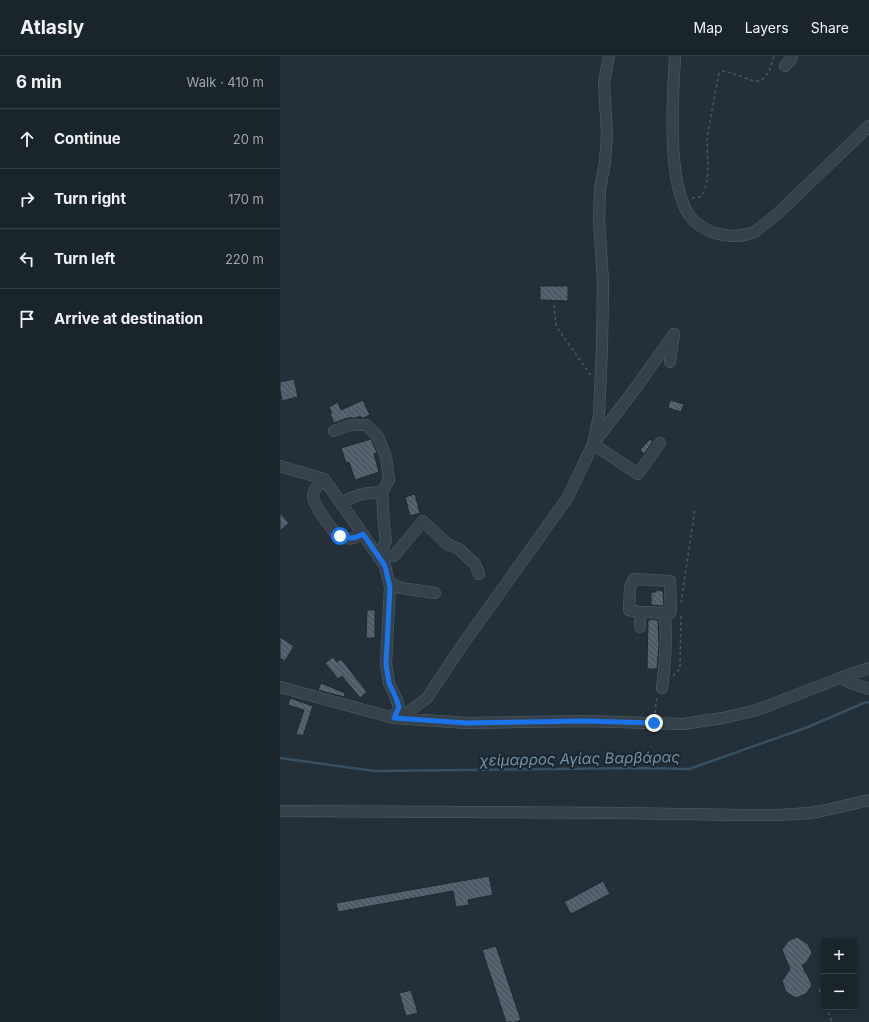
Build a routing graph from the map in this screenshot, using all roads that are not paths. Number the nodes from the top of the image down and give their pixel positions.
1 (609, 56) edge
2 (675, 56) edge
3 (792, 56) edge
4 (785, 66) dead end
5 (869, 126) edge
6 (670, 362) dead end
7 (334, 431) dead end
8 (660, 443) dead end
9 (593, 444) junction
10 (280, 466) edge
11 (324, 479) junction
12 (382, 492) junction
13 (341, 503) junction
14 (363, 534) junction
15 (379, 556) junction
16 (479, 574) dead end
17 (390, 583) junction
18 (435, 593) dead end
19 (640, 612) junction
20 (669, 613) junction
21 (640, 627) dead end
22 (869, 668) edge
23 (840, 678) junction
24 (280, 686) edge
25 (662, 688) dead end
26 (868, 688) edge
27 (394, 718) junction
28 (869, 800) edge
29 (280, 811) edge

1 - 9 street
2 - 5 street
3 - 4 street
6 - 9 street
7 - 12 street
8 - 9 street
9 - 27 street
10 - 11 street
11 - 13 street
11 - 14 street
12 - 13 street
12 - 15 street
13 - 14 street
14 - 15 street
15 - 16 street
15 - 17 street
17 - 18 street
17 - 27 street
19 - 20 street
19 - 20 street
19 - 21 street
20 - 25 street
22 - 23 street
23 - 26 street
23 - 27 street
24 - 27 street
28 - 29 street

